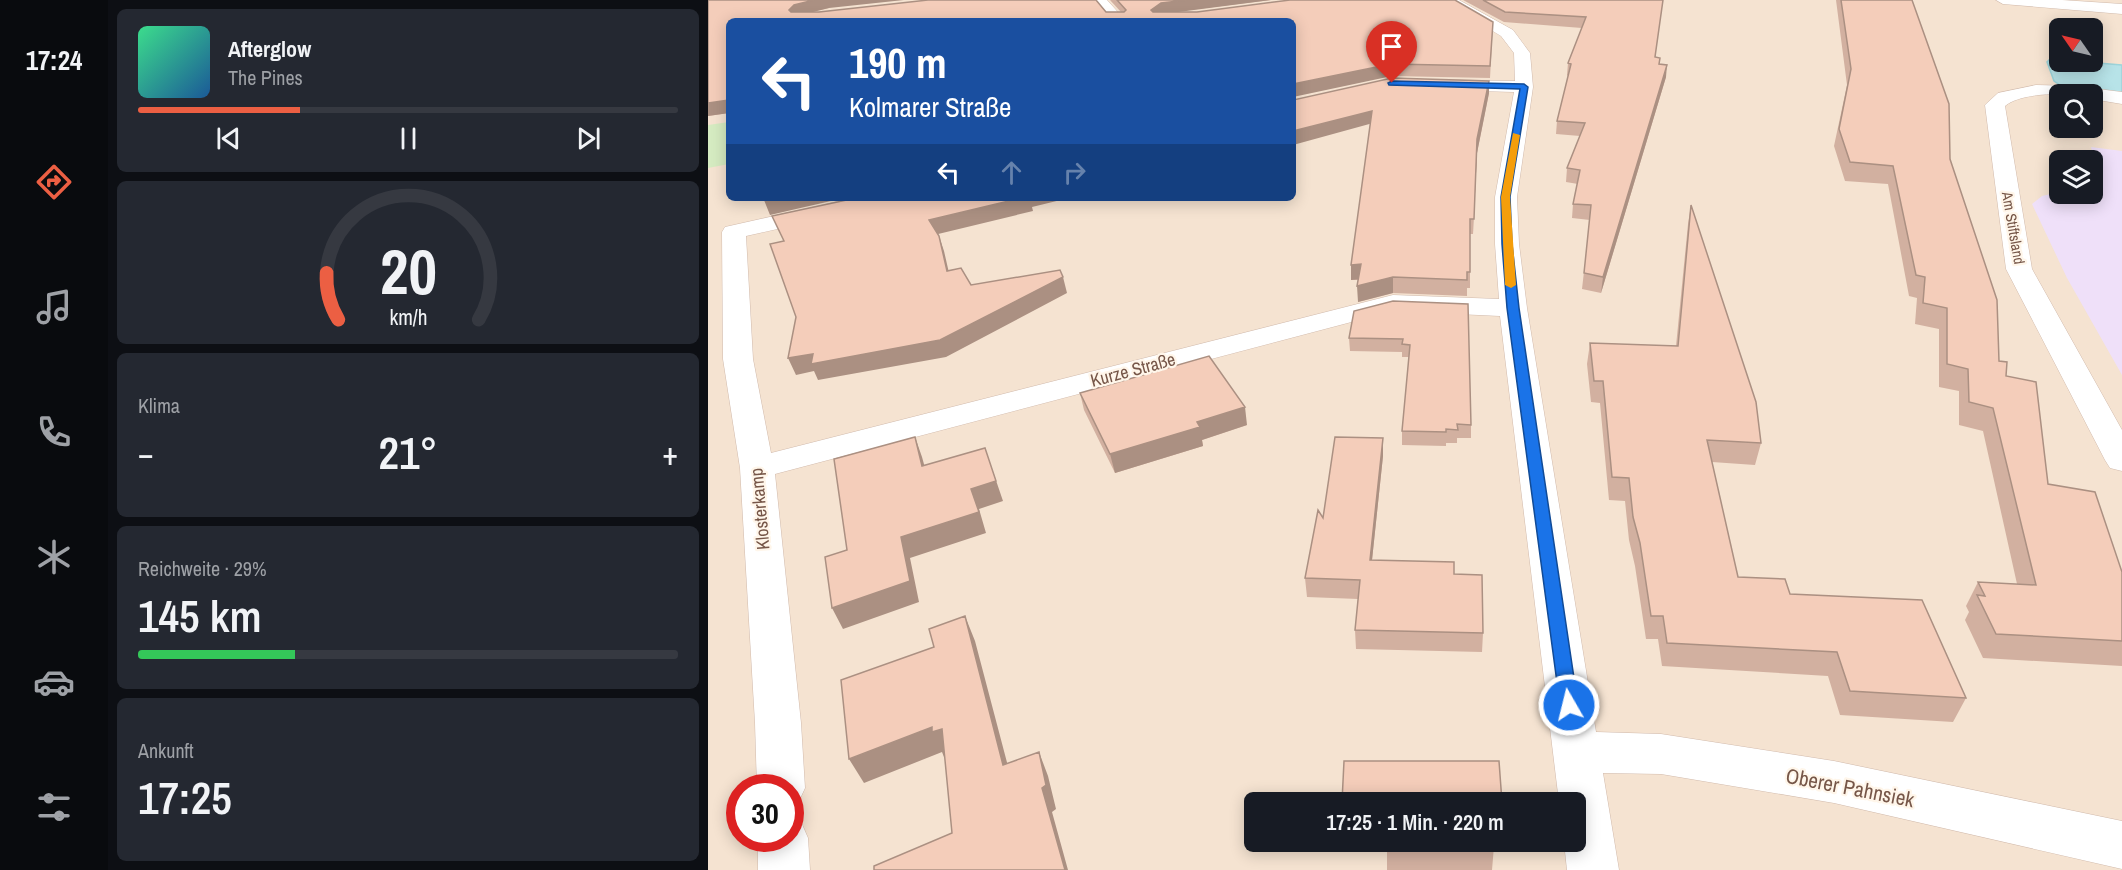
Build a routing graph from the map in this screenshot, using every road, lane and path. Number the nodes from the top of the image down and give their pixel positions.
1 (1099, 0) edge
2 (1448, 0) edge
3 (2003, 0) edge
4 (2122, 9) edge
5 (1115, 18) edge
6 (1425, 84) edge
7 (1524, 87) junction
8 (2122, 98) edge
9 (872, 201) edge
10 (1513, 308) junction
11 (2122, 460) edge
12 (757, 468) junction
13 (1576, 752) junction
14 (780, 774) edge
15 (2122, 845) edge
16 (783, 852) edge
17 (784, 870) edge
18 (1593, 870) edge

1 - 5 street
2 - 7 street
3 - 4 street
6 - 7 street
7 - 10 street
8 - 11 street, Am Stiftsland
9 - 12 street, Klosterkamp
10 - 12 street, Kurze Straße
10 - 13 street
12 - 14 street, Klosterkamp
13 - 15 street, Oberer Pahnsiek
13 - 18 street
16 - 17 street

